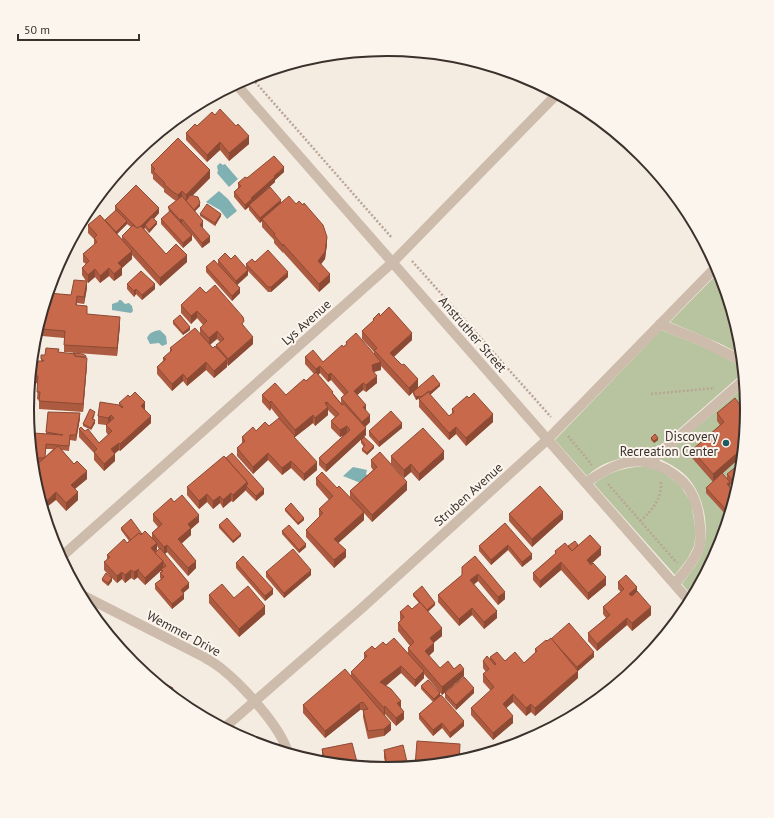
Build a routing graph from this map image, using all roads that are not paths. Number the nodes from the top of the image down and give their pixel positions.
1 (240, 88) edge
2 (554, 98) edge
3 (393, 262) junction
4 (712, 271) edge
5 (660, 324) junction
6 (736, 358) edge
7 (739, 385) edge
8 (548, 439) junction
9 (654, 463) junction
10 (586, 483) junction
11 (65, 553) edge
12 (675, 584) junction
13 (686, 597) edge
14 (89, 599) edge
15 (255, 702) junction
16 (228, 725) edge
17 (286, 747) edge

1 - 3 street, Anstruther Street
2 - 3 street, Lys Avenue
3 - 8 street, Anstruther Street
3 - 11 street, Lys Avenue
4 - 5 street, Struben Avenue
5 - 6 street
5 - 8 street, Struben Avenue
7 - 9 street
8 - 10 street, Anstruther Street
8 - 15 street, Struben Avenue
9 - 10 street
9 - 12 street
10 - 12 street, Anstruther Street
12 - 13 street, Anstruther Street
14 - 15 street, Wemmer Drive
15 - 16 street, Struben Avenue
15 - 17 street, Wemmer Drive

